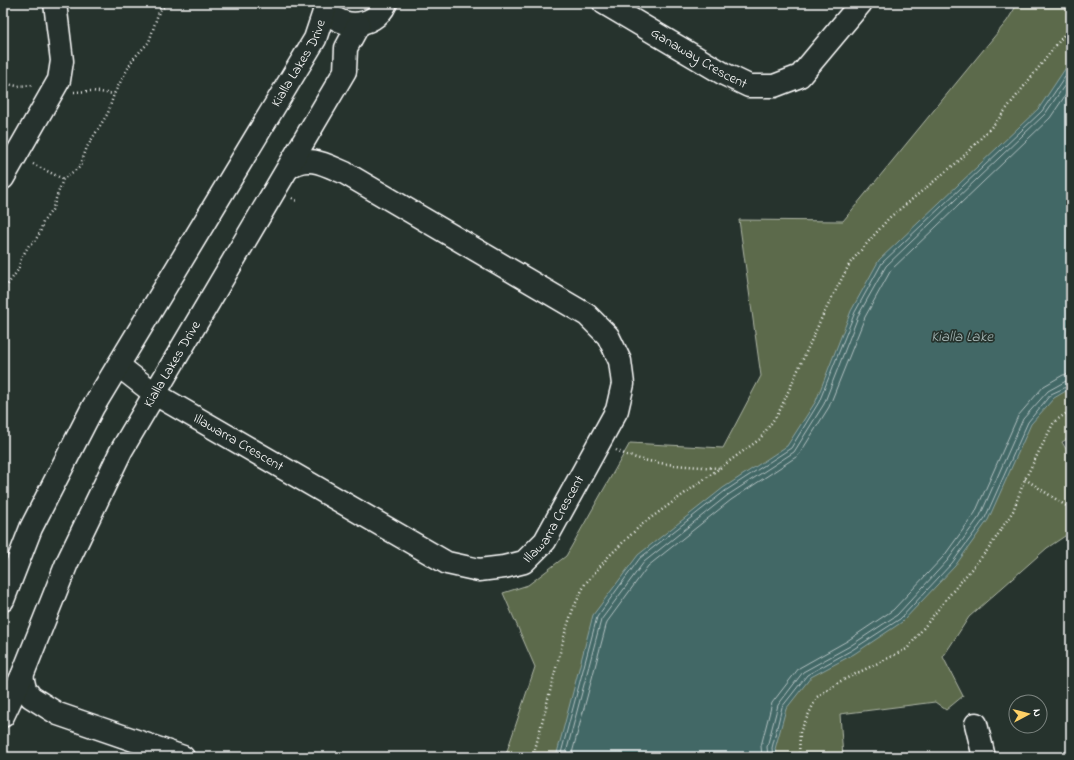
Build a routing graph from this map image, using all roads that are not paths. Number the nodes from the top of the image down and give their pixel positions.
1 (55, 3) edge
2 (386, 3) edge
3 (604, 3) edge
4 (860, 3) edge
5 (324, 6) edge
6 (359, 24) junction
7 (312, 128) junction
8 (290, 167) junction
9 (345, 173) junction
10 (3, 178) edge
11 (119, 366) junction
12 (155, 394) junction
13 (3, 600) edge
14 (22, 676) junction
15 (58, 714) junction
16 (3, 716) edge
17 (976, 724) dead end
18 (183, 757) edge
19 (984, 757) edge

1 - 10 street
2 - 6 street
3 - 4 street, Ganaway Crescent
5 - 6 street
5 - 11 street, Kialla Lakes Drive
6 - 7 street, Kialla Lakes Drive
7 - 8 street, Kialla Lakes Drive
7 - 9 street, Illawarra Crescent
8 - 9 street, Illawarra Crescent
8 - 12 street, Kialla Lakes Drive
9 - 12 street, Illawarra Crescent
11 - 12 street, Illawarra Crescent
11 - 13 street, Kialla Lakes Drive
12 - 14 street, Kialla Lakes Drive
14 - 15 street
14 - 16 street, Kialla Lakes Drive
15 - 16 street
15 - 18 street
17 - 19 street

